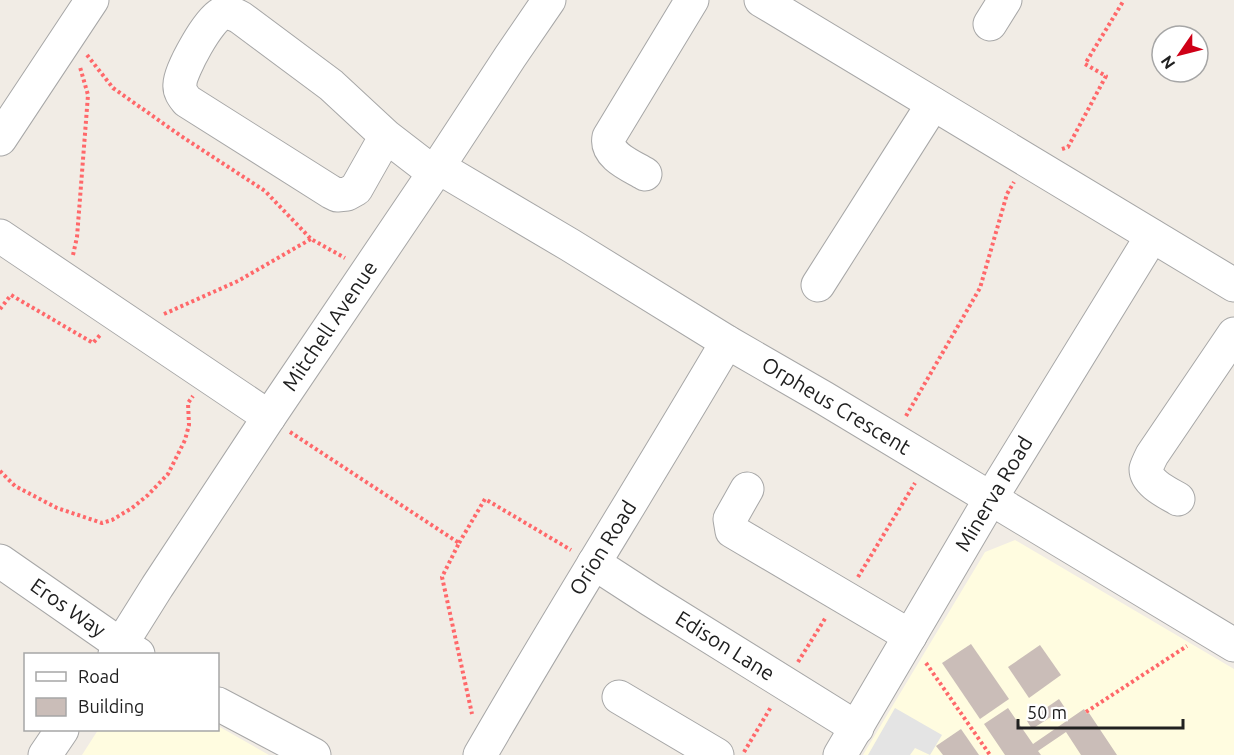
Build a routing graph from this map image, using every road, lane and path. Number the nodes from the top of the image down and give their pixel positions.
1 (92, 0) edge
2 (549, 0) edge
3 (692, 0) edge
4 (762, 0) edge
5 (1124, 0) edge
6 (70, 33) junction
7 (933, 104) junction
8 (386, 136) junction
9 (0, 139) edge
10 (1028, 161) junction
11 (436, 170) junction
12 (645, 174) dead end
13 (0, 236) edge
14 (1152, 236) junction
15 (311, 239) junction
16 (348, 260) dead end
17 (68, 282) junction
18 (818, 285) dead end
19 (1234, 285) edge
20 (0, 309) edge
21 (135, 327) junction
22 (1234, 334) edge
23 (728, 342) junction
24 (207, 375) junction
25 (276, 422) junction
26 (893, 439) junction
27 (0, 471) edge
28 (747, 489) dead end
29 (991, 498) junction
30 (1178, 499) dead end
31 (459, 543) junction
32 (594, 563) junction
33 (1, 564) edge
34 (1222, 638) edge
35 (907, 642) junction
36 (124, 651) edge
37 (619, 697) dead end
38 (219, 705) edge
39 (1086, 712) dead end
40 (857, 728) junction
41 (61, 731) edge
42 (485, 746) edge
43 (45, 755) edge
44 (314, 755) edge
45 (717, 755) edge
46 (840, 755) edge
47 (990, 755) edge

1 - 6 street
2 - 11 street, Mitchell Avenue
3 - 12 street
4 - 7 street
5 - 10 path
6 - 9 street
6 - 15 path
6 - 17 path
7 - 10 street
7 - 18 street
8 - 8 street, Orpheus Crescent
8 - 11 street, Orpheus Crescent
10 - 14 street
10 - 26 path
11 - 23 street, Orpheus Crescent
11 - 25 street, Mitchell Avenue
13 - 17 street
14 - 19 street
14 - 29 street, Minerva Road
15 - 16 path
15 - 21 path
17 - 21 street
20 - 21 path
21 - 24 street
22 - 30 street
23 - 26 street, Orpheus Crescent
23 - 32 street, Orion Road
24 - 25 street
24 - 27 path
25 - 31 path
25 - 36 street, Mitchell Avenue
26 - 29 street, Orpheus Crescent
28 - 35 street
29 - 34 street, Orpheus Crescent
29 - 35 street, Minerva Road
31 - 32 path
31 - 42 path
32 - 40 street, Edison Lane
32 - 42 street, Orion Road
33 - 36 street, Eros Way
34 - 39 path
35 - 40 street, Minerva Road
35 - 47 path
37 - 45 street
38 - 44 street
40 - 46 street, Minerva Road
41 - 43 street

